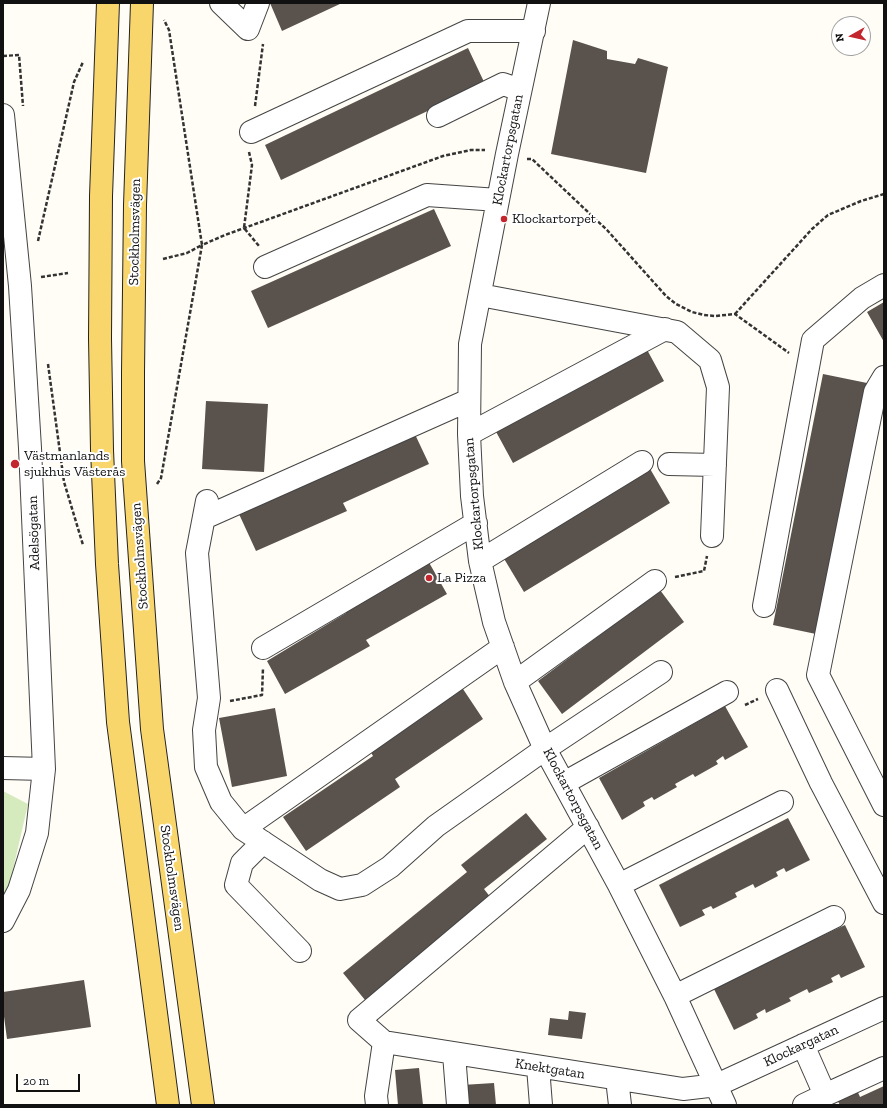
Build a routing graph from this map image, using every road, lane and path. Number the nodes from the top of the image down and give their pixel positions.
1 (108, 3) edge
2 (142, 3) edge
3 (221, 3) edge
4 (258, 3) edge
5 (539, 3) edge
6 (162, 16) dead end
7 (534, 31) junction
8 (263, 43) dead end
9 (84, 60) dead end
10 (520, 90) junction
11 (3, 115) edge
12 (438, 116) dead end
13 (251, 132) junction
14 (507, 154) junction
15 (884, 194) edge
16 (498, 200) junction
17 (244, 228) junction
18 (38, 242) dead end
19 (202, 245) junction
20 (163, 259) dead end
21 (265, 267) joint
22 (68, 273) dead end
23 (37, 278) dead end
24 (884, 285) edge
25 (480, 295) junction
26 (735, 314) junction
27 (665, 329) junction
28 (789, 353) dead end
29 (48, 364) dead end
30 (884, 377) edge
31 (469, 400) junction
32 (469, 434) junction
33 (642, 462) dead end
34 (669, 464) dead end
35 (714, 465) junction
36 (154, 490) dead end
37 (476, 523) junction
38 (712, 536) joint
39 (83, 546) dead end
40 (480, 561) junction
41 (655, 581) joint
42 (764, 606) dead end
43 (503, 647) junction
44 (264, 648) joint
45 (661, 672) dead end
46 (515, 682) junction
47 (778, 690) joint
48 (727, 692) joint
49 (208, 706) junction
50 (545, 749) junction
51 (3, 768) edge
52 (44, 769) junction
53 (564, 783) junction
54 (782, 802) dead end
55 (884, 805) edge
56 (588, 827) junction
57 (243, 829) junction
58 (263, 842) junction
59 (619, 885) junction
60 (884, 903) edge
61 (834, 917) dead end
62 (3, 921) edge
63 (300, 951) dead end
64 (675, 996) junction
65 (884, 1008) edge
66 (384, 1042) junction
67 (803, 1046) junction
68 (454, 1054) junction
69 (538, 1066) junction
70 (884, 1068) edge
71 (617, 1079) junction
72 (717, 1085) junction
73 (825, 1094) junction
74 (168, 1105) edge
75 (203, 1105) edge
76 (377, 1105) edge
77 (458, 1105) edge
78 (541, 1105) edge
79 (620, 1105) edge
80 (726, 1105) edge
81 (804, 1105) edge

1 - 74 main road
2 - 75 main road, Stockholmsvägen
3 - 4 street
5 - 7 street, Klockartorpsgatan
6 - 19 path
7 - 10 street, Klockartorpsgatan
7 - 13 street
8 - 13 path
9 - 18 path
10 - 12 street
10 - 14 street, Klockartorpsgatan
11 - 52 street, Adelsögatan
13 - 17 path
14 - 16 street, Klockartorpsgatan
14 - 17 path
14 - 26 path
15 - 26 path
16 - 21 street
16 - 25 street, Klockartorpsgatan
17 - 19 path
17 - 21 path
19 - 20 path
19 - 36 path
22 - 23 path
24 - 42 street
25 - 27 street
25 - 31 street, Klockartorpsgatan
26 - 28 path
27 - 32 street
27 - 35 street
29 - 39 path
30 - 55 street
31 - 32 street, Klockartorpsgatan
31 - 49 street
32 - 37 street, Klockartorpsgatan
33 - 40 street
34 - 35 street
35 - 38 street
37 - 40 street, Klockartorpsgatan
37 - 44 street
38 - 41 path
40 - 43 street, Klockartorpsgatan
41 - 46 street
43 - 46 street, Klockartorpsgatan
43 - 57 street
44 - 49 path
45 - 50 street
46 - 50 street, Klockartorpsgatan
47 - 48 path
47 - 60 street
48 - 53 street
49 - 57 street
50 - 53 street, Klockartorpsgatan
50 - 58 street
51 - 52 street
52 - 62 street, Adelsögatan
53 - 56 street, Klockartorpsgatan
54 - 59 street
56 - 59 street, Klockartorpsgatan
56 - 66 street
57 - 58 street
58 - 63 street
59 - 64 street, Klockartorpsgatan
61 - 64 street
64 - 72 street, Klockartorpsgatan
65 - 67 street, Klockargatan
66 - 68 street, Knektgatan
66 - 76 street
67 - 72 street, Klockargatan
67 - 73 street
68 - 69 street, Knektgatan
68 - 77 street
69 - 71 street, Knektgatan
69 - 78 street
70 - 73 street
71 - 72 street, Knektgatan
71 - 79 street
72 - 80 street, Klockartorpsgatan
73 - 81 street

